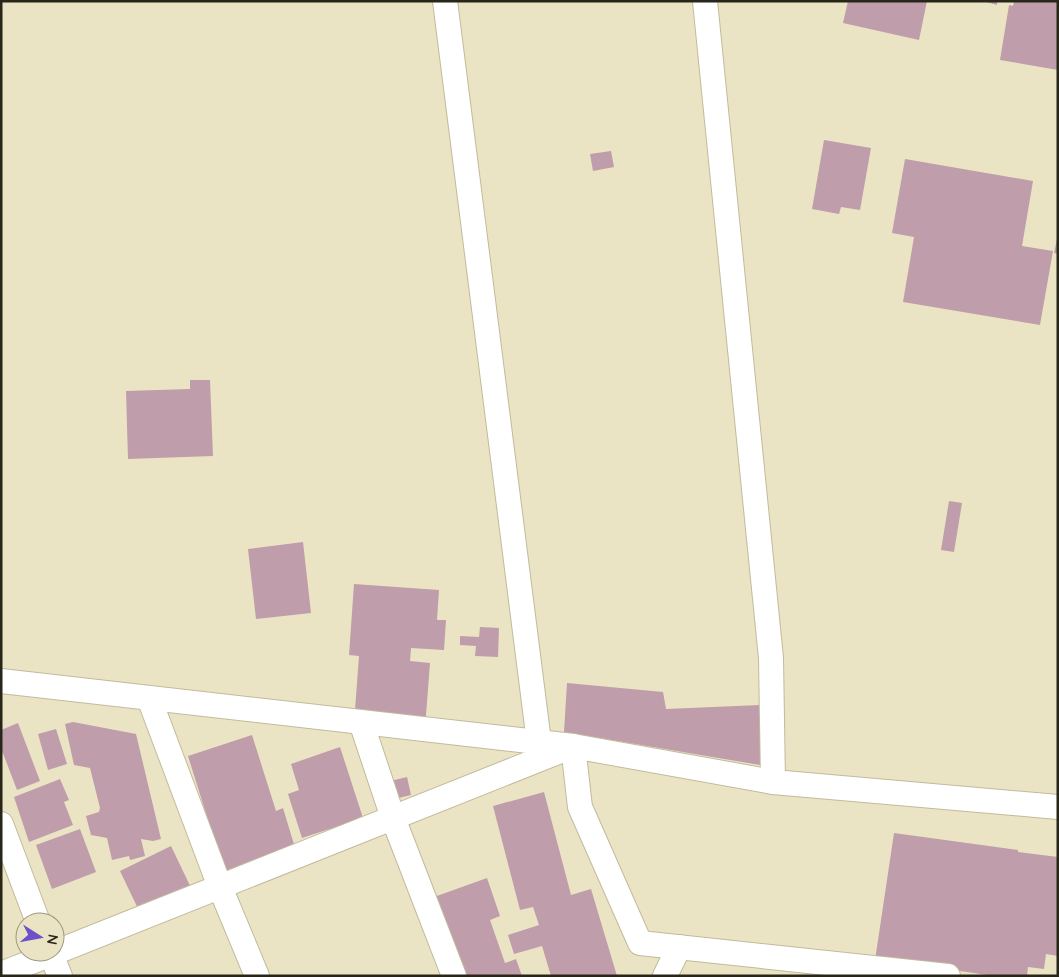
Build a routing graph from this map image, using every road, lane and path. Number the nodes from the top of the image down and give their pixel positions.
1 (445, 1) edge
2 (705, 1) edge
3 (1, 681) edge
4 (149, 698) junction
5 (362, 722) junction
6 (573, 746) junction
7 (538, 751) junction
8 (773, 782) junction
9 (1058, 807) edge
10 (393, 818) junction
11 (1, 824) edge
12 (220, 886) junction
13 (34, 912) edge
14 (65, 947) edge
15 (679, 947) junction
16 (29, 962) edge
17 (54, 962) edge
18 (803, 968) edge
19 (1, 974) edge
20 (60, 976) edge
21 (257, 976) edge
22 (454, 976) edge
23 (665, 976) edge
24 (948, 976) edge

1 - 7 street
2 - 8 street
3 - 4 street
4 - 5 street
4 - 12 street
5 - 7 street
5 - 10 street
6 - 7 street
6 - 8 street
6 - 15 street
7 - 10 street
8 - 9 street
10 - 12 street
10 - 22 street
11 - 13 street
12 - 14 street
12 - 21 street
15 - 18 street
15 - 23 street
16 - 19 street
17 - 20 street
18 - 24 street

